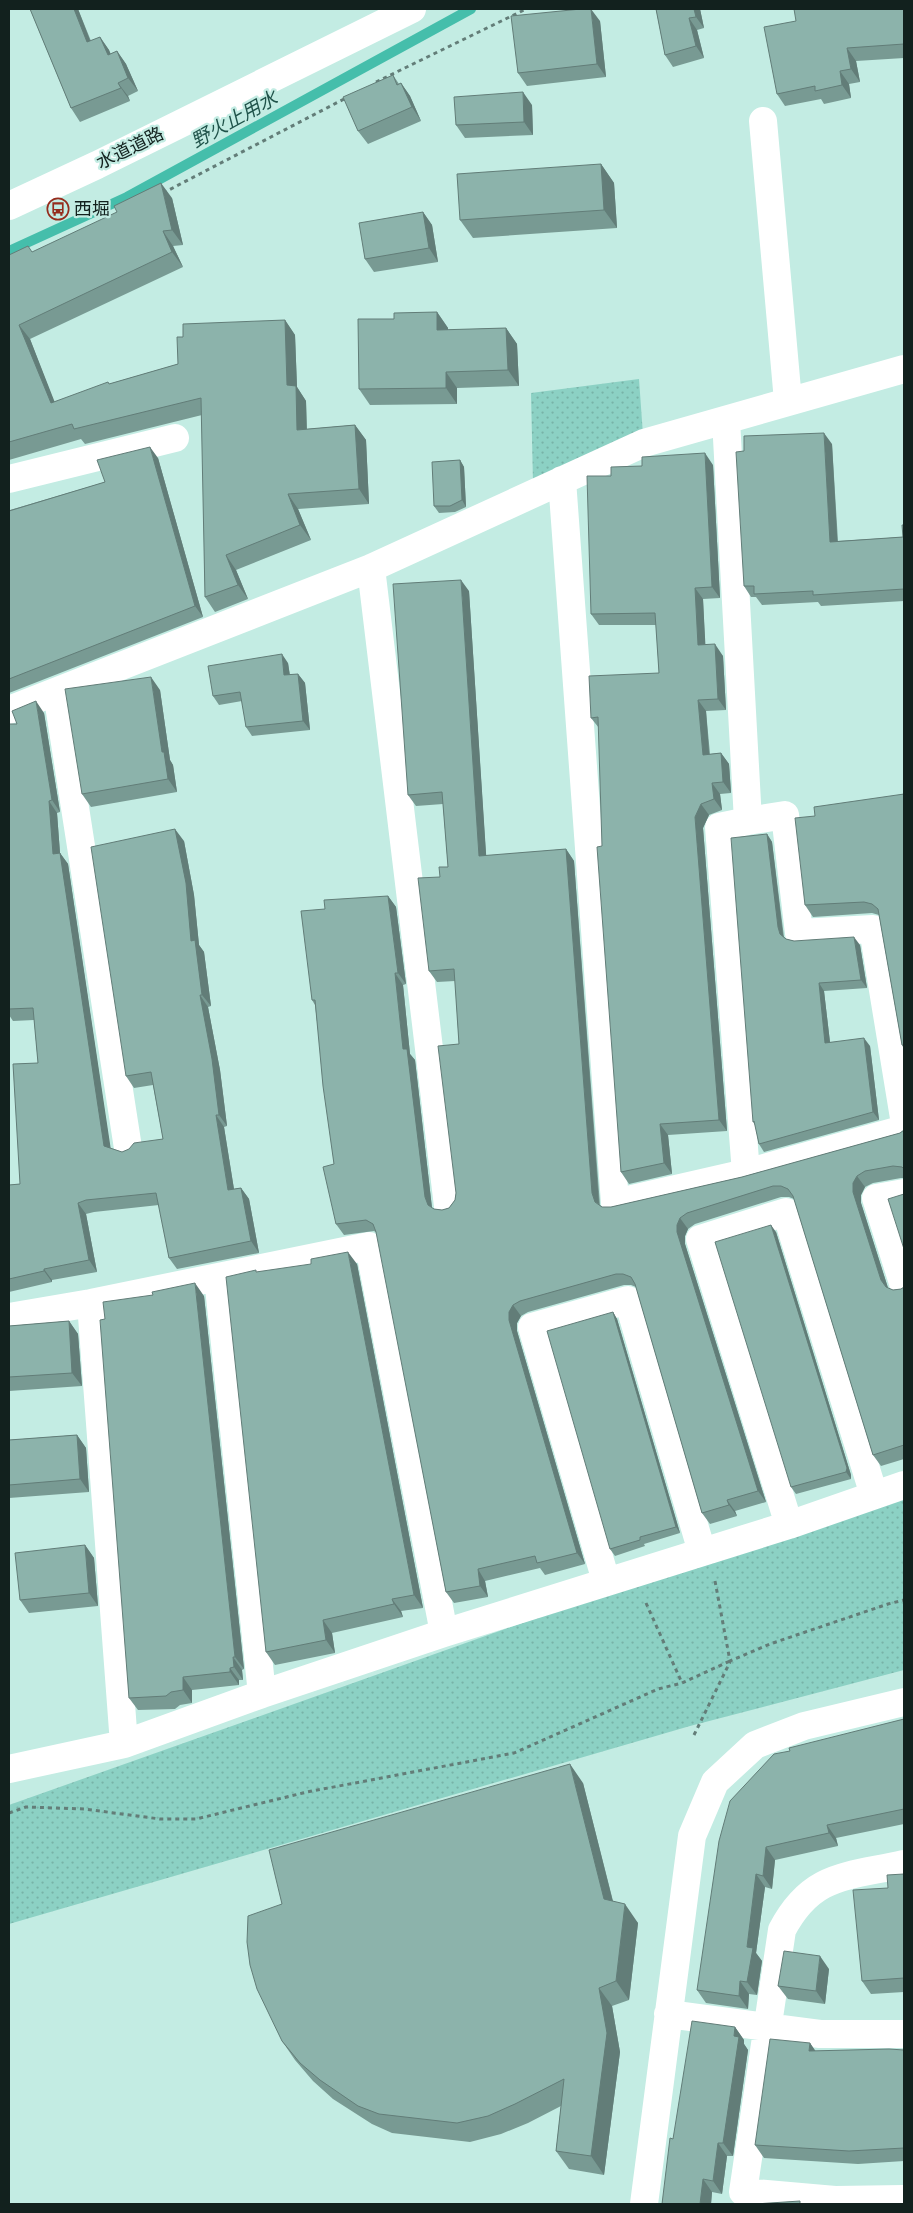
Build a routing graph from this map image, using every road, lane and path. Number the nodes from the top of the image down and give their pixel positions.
1 (412, 9) edge
2 (526, 9) edge
3 (370, 86) edge
4 (352, 95) edge
5 (763, 121) dead end
6 (158, 196) edge
7 (9, 206) edge
8 (904, 369) edge
9 (788, 400) junction
10 (726, 420) junction
11 (175, 438) dead end
12 (9, 479) edge
13 (562, 480) junction
14 (371, 568) junction
15 (57, 692) junction
16 (9, 710) edge
17 (748, 821) junction
18 (904, 1118) edge
19 (904, 1130) edge
20 (128, 1148) edge
21 (746, 1173) junction
22 (904, 1193) edge
23 (448, 1206) edge
24 (218, 1278) junction
25 (904, 1286) edge
26 (91, 1304) junction
27 (9, 1317) edge
28 (904, 1485) edge
29 (874, 1494) junction
30 (789, 1525) junction
31 (708, 1563) junction
32 (606, 1581) junction
33 (643, 1598) dead end
34 (904, 1600) edge
35 (444, 1633) junction
36 (730, 1662) junction
37 (682, 1683) junction
38 (262, 1694) junction
39 (904, 1702) edge
40 (694, 1735) dead end
41 (124, 1744) junction
42 (9, 1769) edge
43 (9, 1813) edge
44 (904, 1864) edge
45 (668, 2014) junction
46 (766, 2027) junction
47 (904, 2034) edge
48 (742, 2198) edge
49 (904, 2199) edge
50 (644, 2204) edge

1 - 7 street, 水道道路
2 - 3 path
4 - 6 path
5 - 9 street
8 - 9 street
9 - 10 street
10 - 13 street
10 - 17 street
11 - 12 street
13 - 14 street
13 - 21 street
14 - 15 street
14 - 23 street
15 - 16 street
15 - 20 street
17 - 18 street
17 - 21 street
19 - 21 street
22 - 25 street
24 - 26 street
24 - 35 street
24 - 38 street
26 - 27 street
26 - 41 street
28 - 29 street
29 - 30 street
29 - 30 street
30 - 31 street
31 - 32 street
31 - 32 street
31 - 36 path
32 - 35 street
33 - 37 path
34 - 36 path
35 - 38 street
36 - 37 path
36 - 40 path
37 - 43 path
38 - 41 street
39 - 45 street
41 - 42 street
44 - 46 street
45 - 46 street
45 - 50 street
46 - 47 street
46 - 48 street
48 - 49 street

